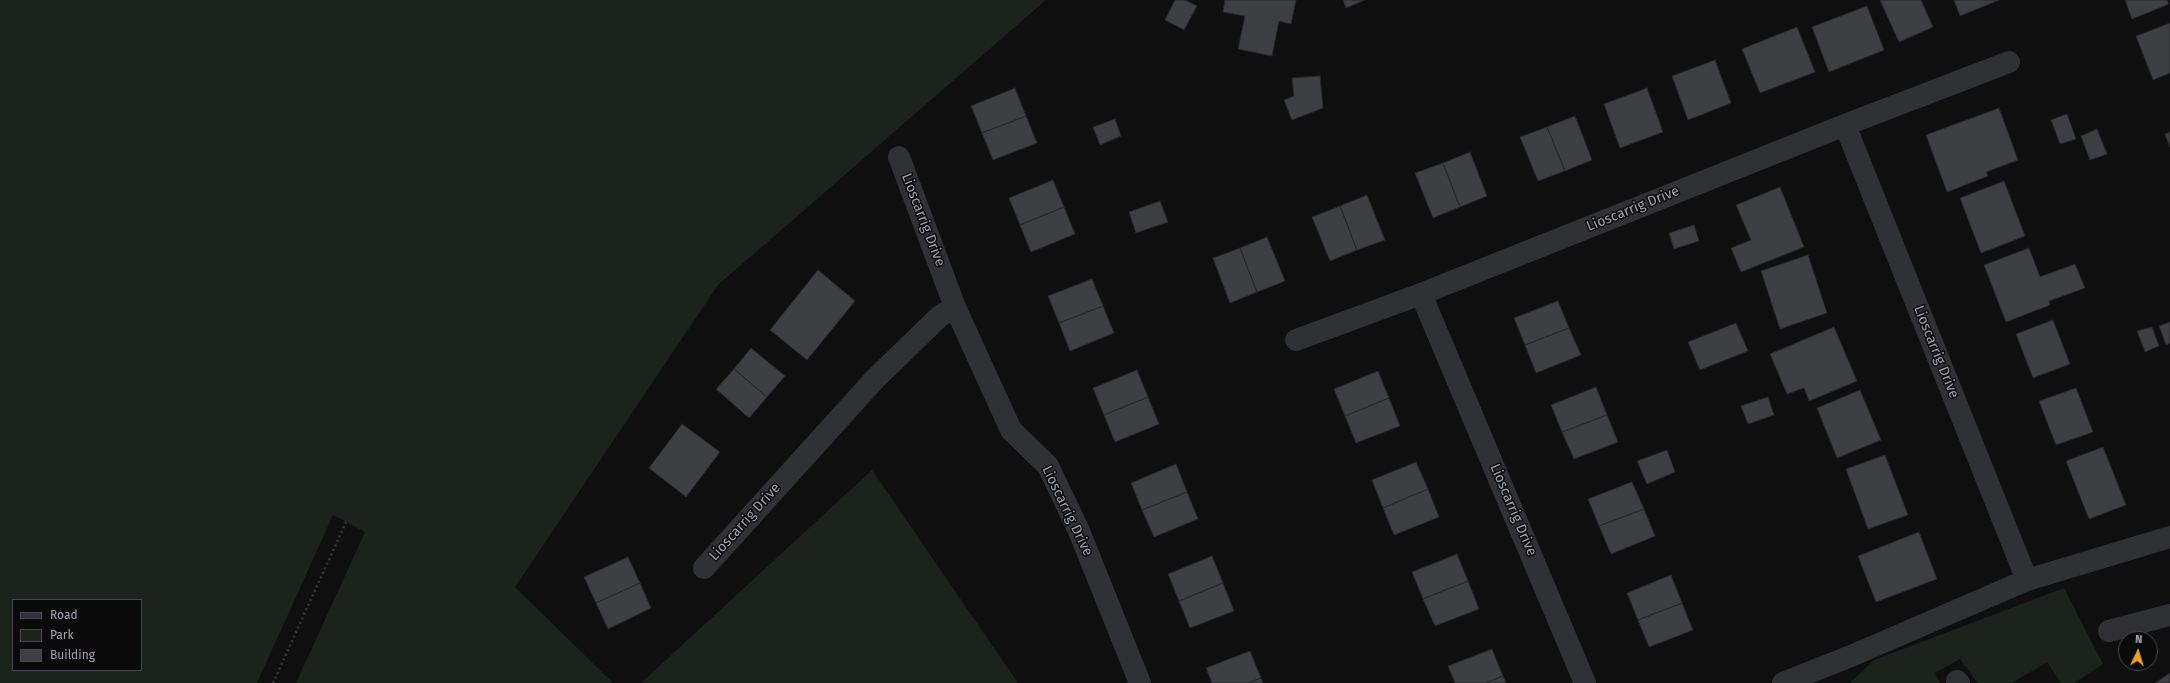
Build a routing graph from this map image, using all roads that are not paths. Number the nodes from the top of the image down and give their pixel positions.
1 (2009, 62) dead end
2 (1845, 124) junction
3 (899, 157) dead end
4 (1421, 294) junction
5 (955, 306) junction
6 (1296, 340) dead end
7 (2170, 537) edge
8 (704, 568) dead end
9 (2027, 580) junction
10 (2170, 615) edge
11 (2109, 631) dead end
12 (1796, 681) edge
13 (1140, 683) edge
14 (1585, 683) edge

1 - 2 street, Lioscarrig Drive
2 - 4 street, Lioscarrig Drive
2 - 9 street, Lioscarrig Drive
3 - 5 street, Lioscarrig Drive
4 - 6 street, Lioscarrig Drive
4 - 14 street, Lioscarrig Drive
5 - 8 street, Lioscarrig Drive
5 - 13 street, Lioscarrig Drive
7 - 9 street
9 - 12 street
10 - 11 street

